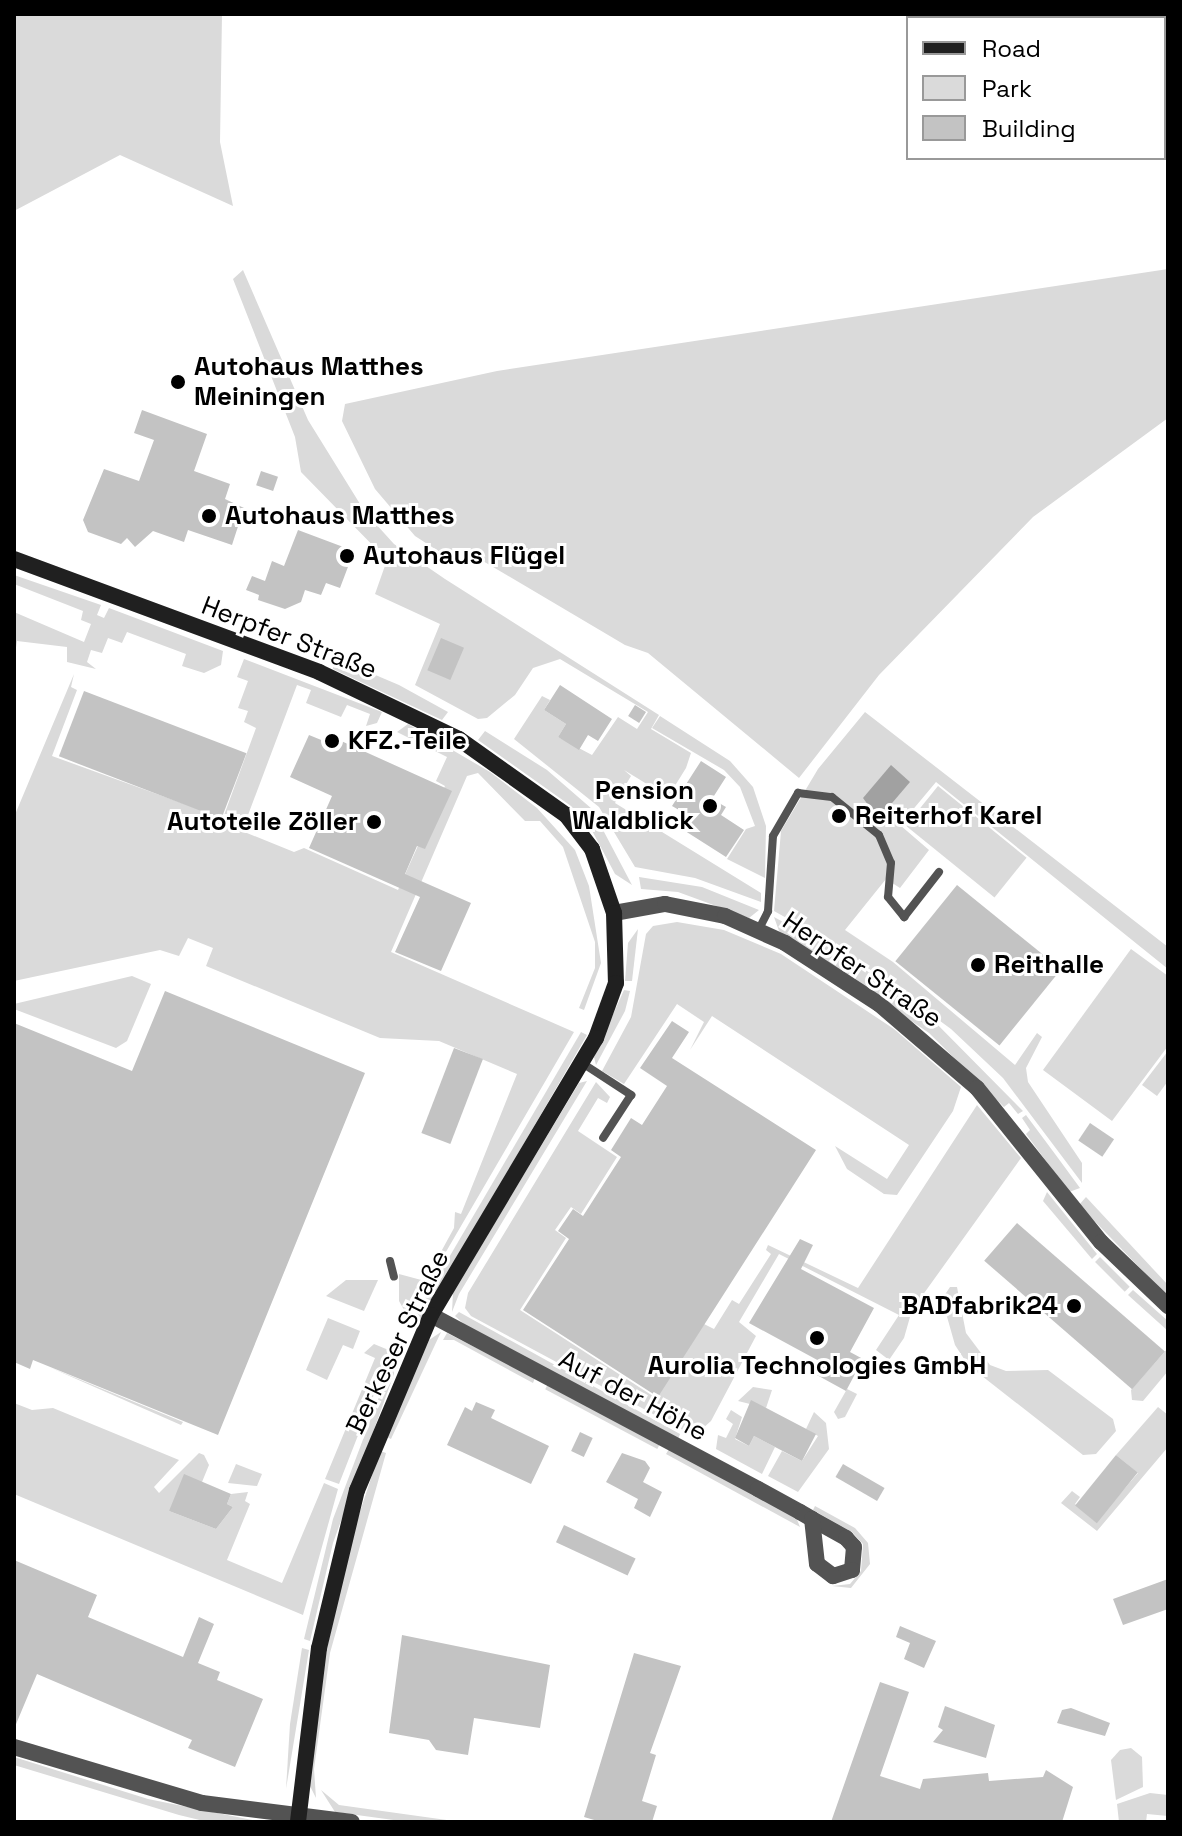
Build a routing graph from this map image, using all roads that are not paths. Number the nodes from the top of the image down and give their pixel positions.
1 (14, 559) edge
2 (939, 872) dead end
3 (614, 913) junction
4 (759, 929) junction
5 (582, 1063) junction
6 (603, 1138) dead end
7 (390, 1261) dead end
8 (394, 1277) dead end
9 (1168, 1306) edge
10 (431, 1315) junction
11 (812, 1519) dead end
12 (14, 1747) edge
13 (298, 1819) edge
14 (352, 1822) edge

1 - 3 main road, Herpfer Straße
2 - 4 lane
3 - 4 street, Herpfer Straße
3 - 5 main road, Berkeser Straße
4 - 9 street, Herpfer Straße
5 - 6 lane
5 - 10 main road, Berkeser Straße
7 - 8 lane
10 - 11 street, Auf der Höhe
10 - 13 main road, Berkeser Straße
12 - 13 street
13 - 14 street

